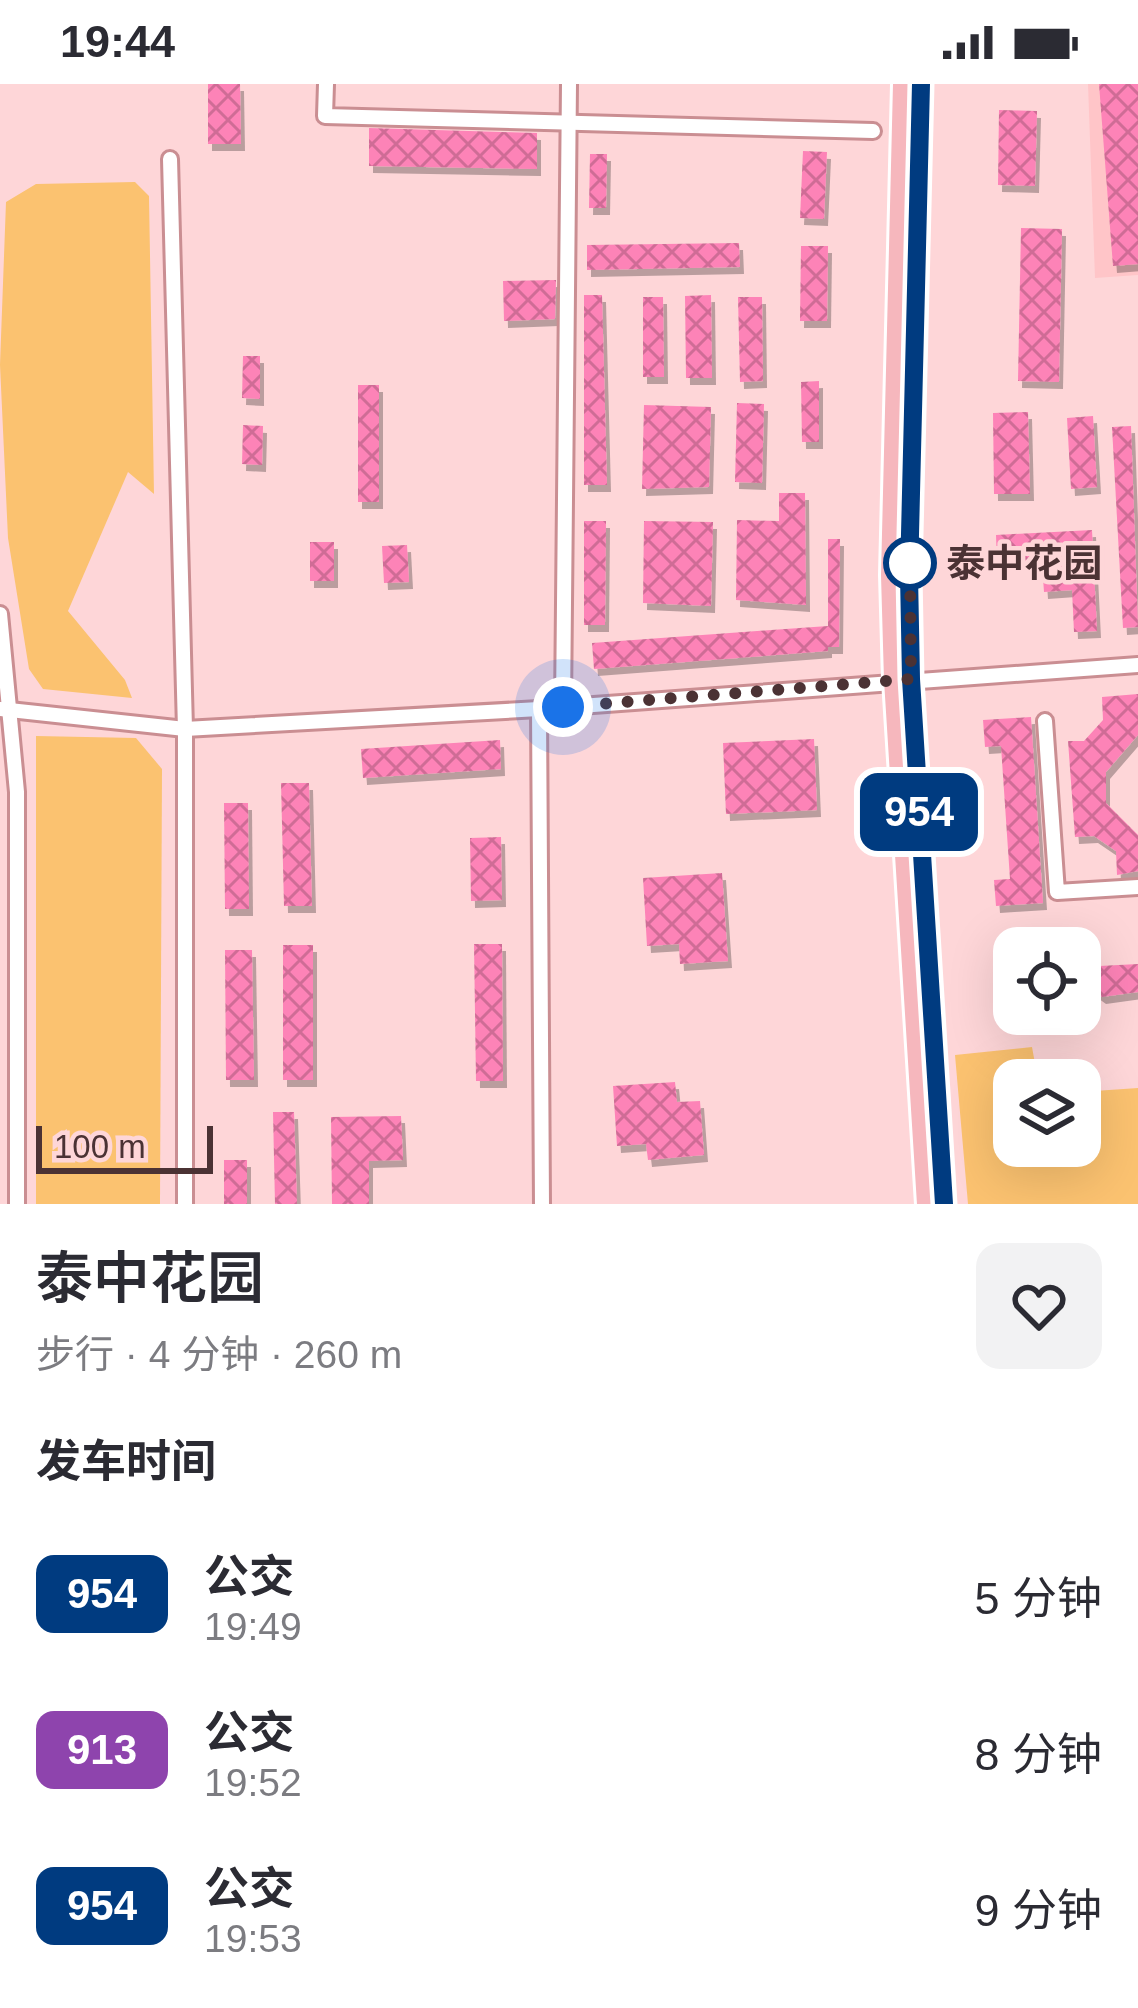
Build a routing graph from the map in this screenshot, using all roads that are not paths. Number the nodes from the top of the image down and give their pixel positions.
1 (326, 84) edge
2 (569, 84) edge
3 (901, 84) edge
4 (921, 84) edge
5 (568, 122) junction
6 (873, 130) dead end
7 (170, 159) dead end
8 (0, 614) edge
9 (1138, 665) edge
10 (902, 680) junction
11 (563, 707) junction
12 (539, 709) junction
13 (6, 710) edge
14 (1045, 721) dead end
15 (184, 728) junction
16 (1138, 887) edge
17 (16, 1204) edge
18 (185, 1204) edge
19 (542, 1204) edge
20 (925, 1204) edge
21 (944, 1204) edge

1 - 5 street
2 - 5 street
3 - 10 main road
4 - 10 main road
5 - 6 street
5 - 11 street
7 - 15 street
8 - 13 street
9 - 10 street
10 - 11 street
10 - 20 main road
10 - 21 main road
11 - 12 street
12 - 15 street
12 - 19 street
13 - 15 street
13 - 17 street
14 - 16 street
15 - 18 street

